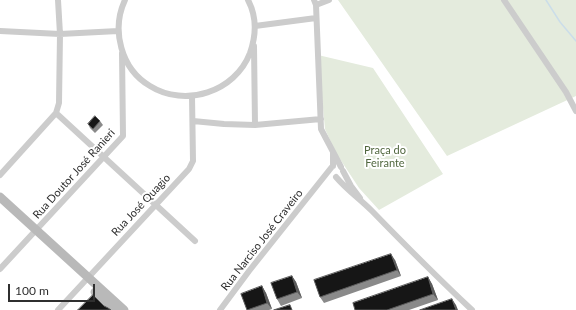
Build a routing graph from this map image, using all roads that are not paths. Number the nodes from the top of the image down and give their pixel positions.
1 (58, 0) edge
2 (120, 0) edge
3 (125, 0) edge
4 (248, 0) edge
5 (252, 0) edge
6 (329, 0) edge
7 (504, 0) edge
8 (315, 3) edge
9 (252, 8) junction
10 (121, 9) junction
11 (316, 18) junction
12 (255, 26) junction
13 (0, 31) edge
14 (118, 31) junction
15 (60, 34) junction
16 (254, 43) junction
17 (122, 52) junction
18 (192, 96) junction
19 (576, 111) edge
20 (56, 113) junction
21 (322, 119) junction
22 (193, 121) junction
23 (255, 125) junction
24 (332, 150) junction
25 (104, 158) junction
26 (332, 167) junction
27 (342, 169) junction
28 (0, 175) edge
29 (335, 177) junction
30 (319, 182) junction
31 (0, 197) edge
32 (0, 205) edge
33 (155, 205) junction
34 (369, 208) junction
35 (34, 233) junction
36 (195, 241) dead end
37 (0, 270) edge
38 (86, 279) junction
39 (58, 310) edge
40 (114, 310) edge
41 (124, 310) edge
42 (220, 310) edge
43 (472, 310) edge

1 - 15 street
2 - 10 street
3 - 10 street
4 - 9 street
5 - 9 street
6 - 8 street
7 - 19 street
8 - 11 street
9 - 12 street
10 - 14 street
11 - 12 street
11 - 21 street
12 - 16 street
13 - 15 street
14 - 15 street
14 - 17 street
15 - 20 street
16 - 18 street
16 - 23 street
17 - 18 street
17 - 25 street, Rua Doutor José Ranieri
18 - 22 street, Rua José Quagio
20 - 25 street
20 - 28 street
21 - 23 street
21 - 24 street
22 - 23 street
22 - 33 street, Rua José Quagio
24 - 26 street
24 - 27 street
25 - 33 street
25 - 35 street, Rua Doutor José Ranieri
26 - 27 street
26 - 29 street
26 - 30 street, Rua Narciso José Craveiro
27 - 29 street
27 - 34 street
29 - 30 street
29 - 34 street
30 - 42 street, Rua Narciso José Craveiro
31 - 35 main road
32 - 35 main road
33 - 36 street
33 - 38 street, Rua José Quagio
34 - 43 street
35 - 37 street, Rua Doutor José Ranieri
35 - 38 main road
38 - 39 street, Rua José Quagio
38 - 40 main road
38 - 41 main road

